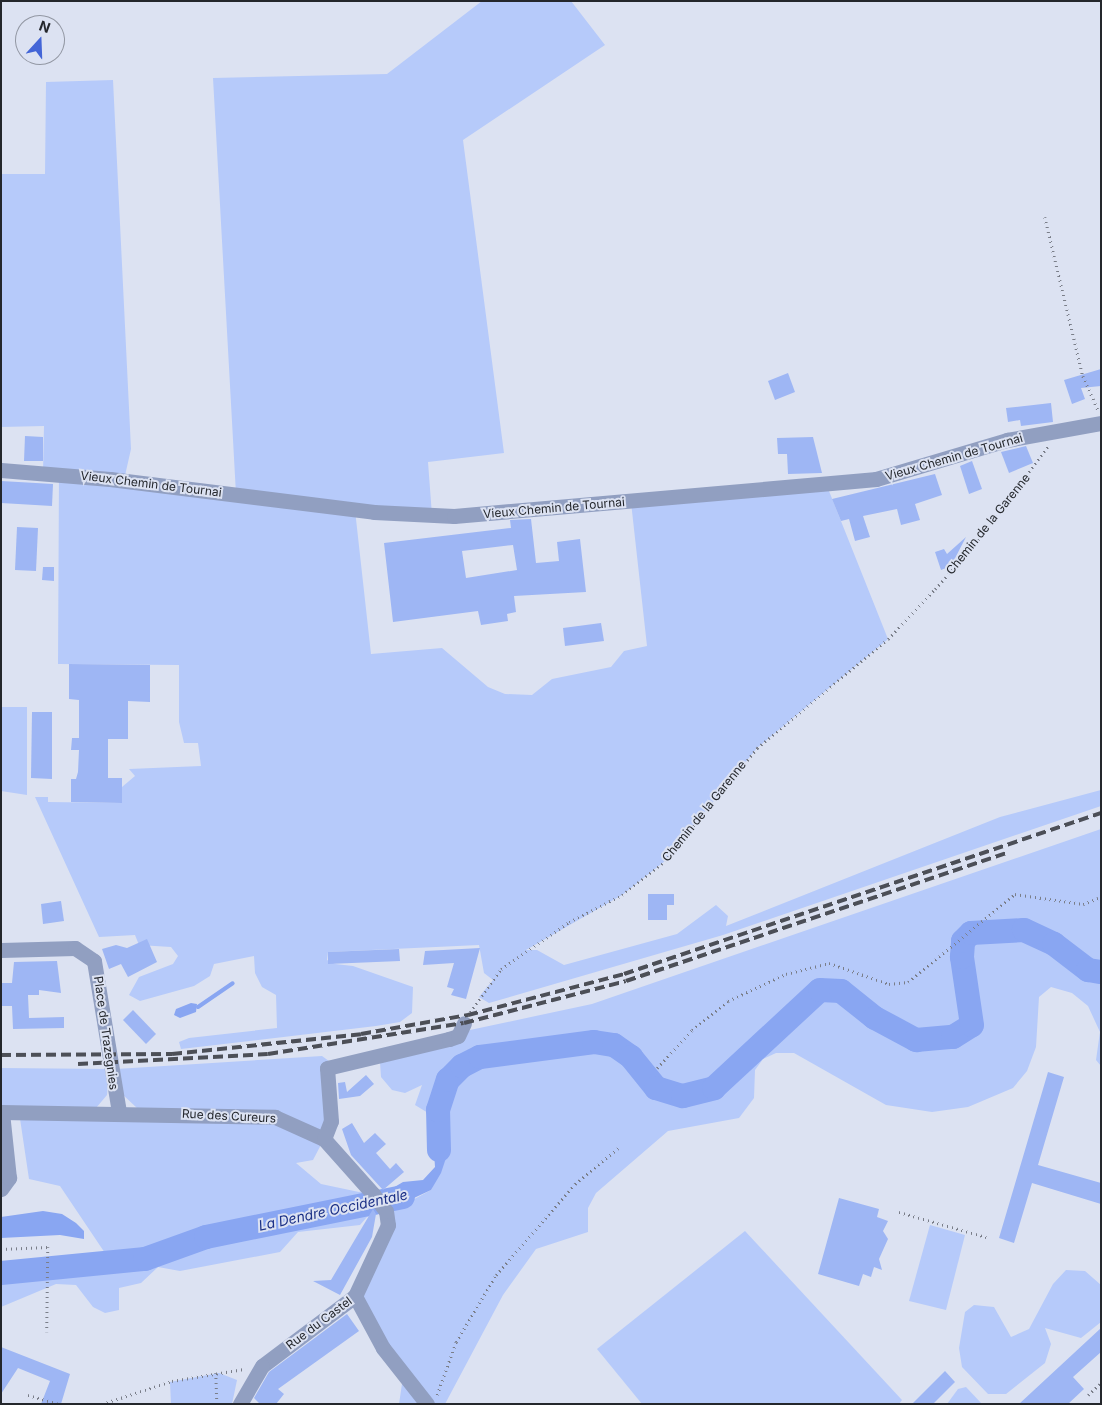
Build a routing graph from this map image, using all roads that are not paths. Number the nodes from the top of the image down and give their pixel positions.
1 (1101, 424) edge
2 (1, 470) edge
3 (1, 950) edge
4 (464, 1024) road end
5 (2, 1112) edge
6 (119, 1112) junction
7 (324, 1139) junction
8 (1, 1189) edge
9 (355, 1296) junction
10 (240, 1404) edge
11 (427, 1404) edge

1 - 2 street, Vieux Chemin de Tournai
3 - 6 street, Place de Trazegnies
4 - 7 street
5 - 6 street, Rue des Cureurs
5 - 8 street
6 - 7 street, Rue des Cureurs
7 - 9 street, Rue des Cureurs
9 - 10 street, Rue du Castel
9 - 11 street, Rue du Castel

